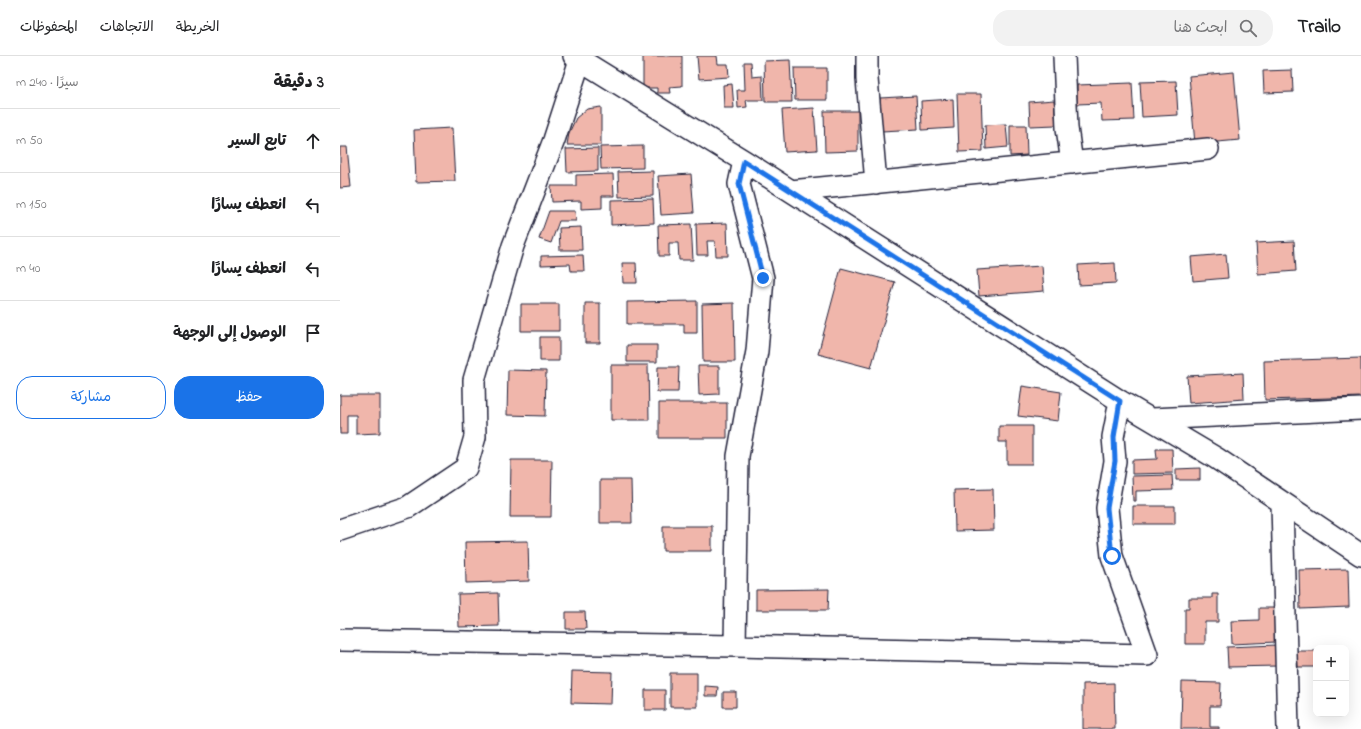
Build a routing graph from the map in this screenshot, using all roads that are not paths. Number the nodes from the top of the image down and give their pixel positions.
1 (867, 56) edge
2 (1064, 56) edge
3 (577, 58) edge
4 (1208, 149) dead end
5 (744, 161) junction
6 (1072, 163) junction
7 (876, 183) junction
8 (792, 191) junction
9 (1120, 401) junction
10 (1361, 409) edge
11 (1152, 419) junction
12 (1282, 504) junction
13 (340, 530) edge
14 (1361, 555) edge
15 (340, 640) edge
16 (735, 646) junction
17 (1288, 729) edge

1 - 7 street
2 - 6 street
3 - 5 street
3 - 13 street
4 - 6 street
5 - 8 street
5 - 16 street
6 - 7 street
7 - 8 street
8 - 9 street
9 - 11 street
9 - 16 street
10 - 11 street
11 - 12 street
12 - 14 street
12 - 17 street
15 - 16 street

